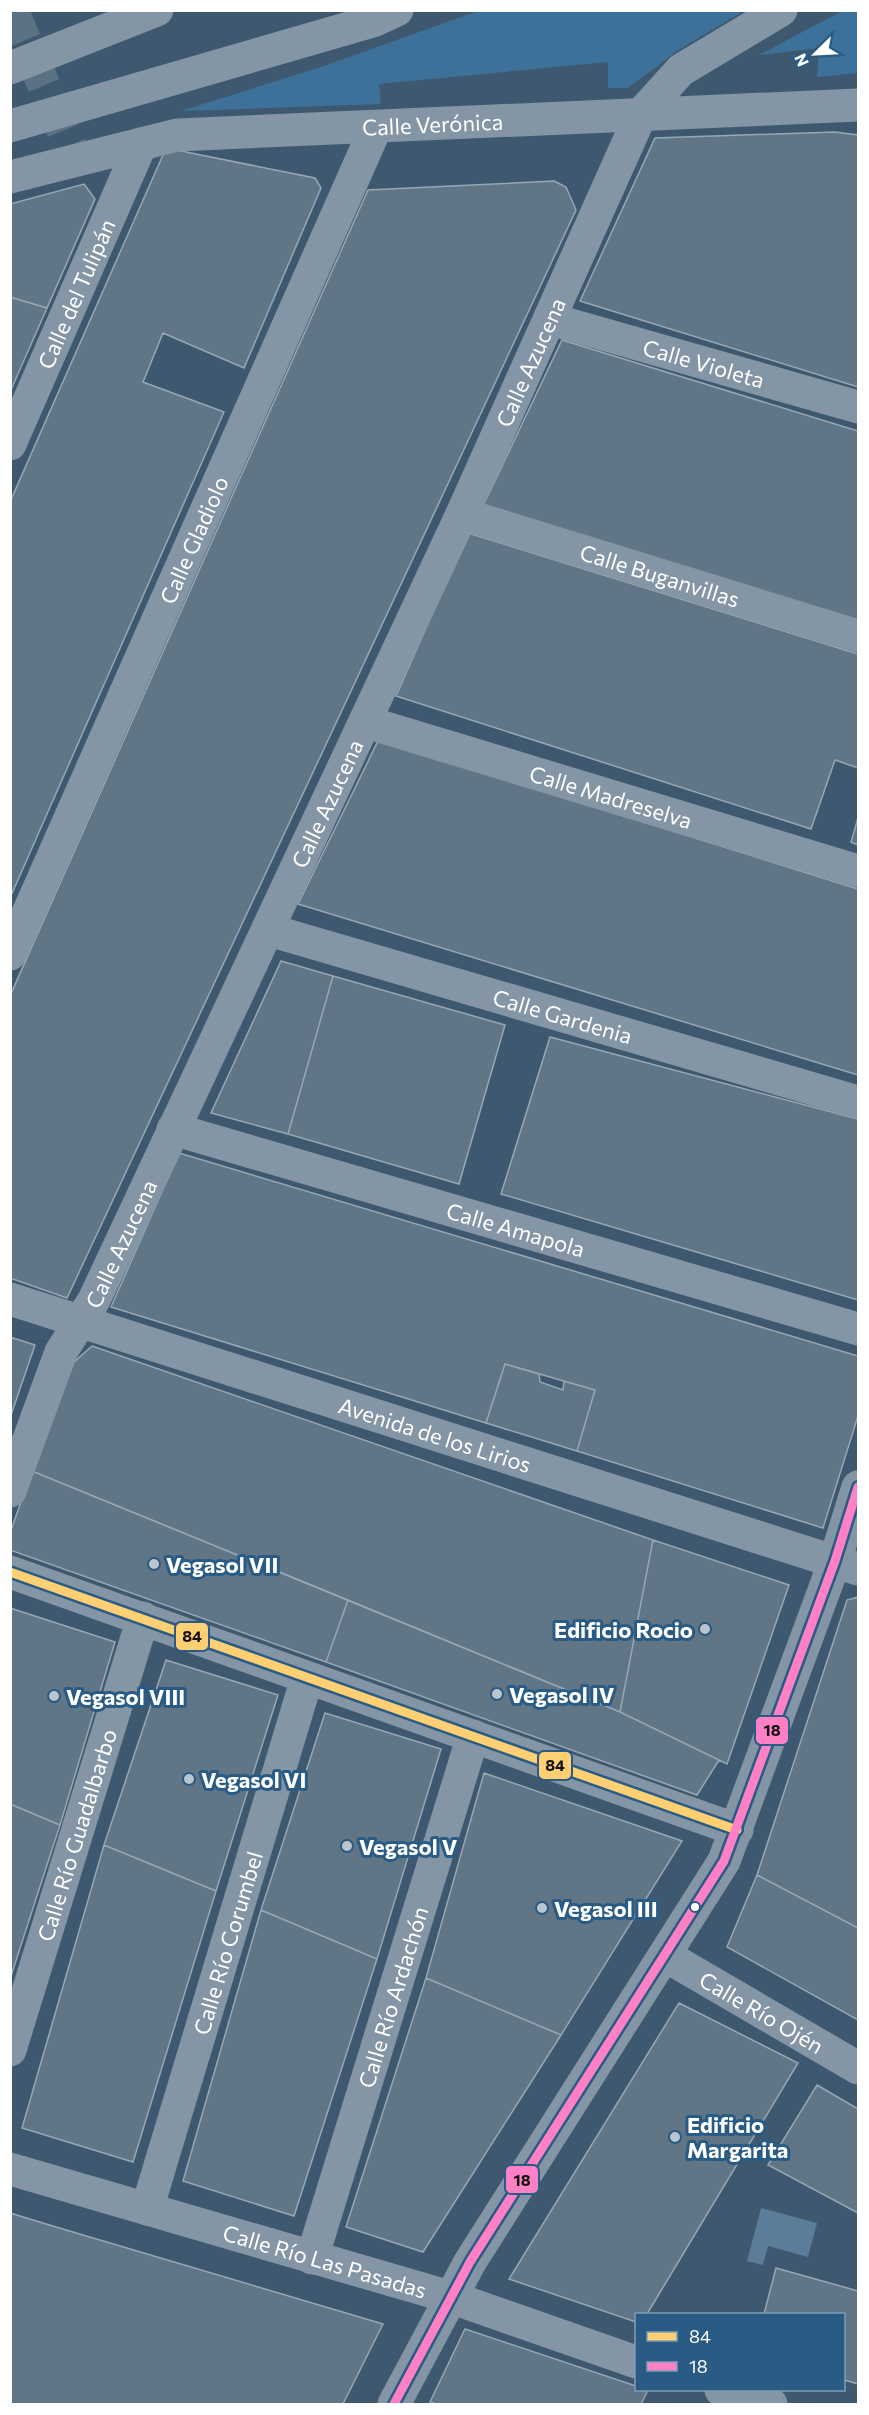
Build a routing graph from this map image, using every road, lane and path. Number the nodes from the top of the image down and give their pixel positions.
1 (157, 10) edge
2 (397, 10) edge
3 (781, 10) edge
4 (10, 68) edge
5 (858, 105) edge
6 (641, 114) junction
7 (10, 126) edge
8 (376, 127) junction
9 (141, 144) junction
10 (10, 177) edge
11 (550, 319) junction
12 (858, 407) edge
13 (10, 444) edge
14 (462, 514) junction
15 (858, 636) edge
16 (366, 722) junction
17 (858, 871) edge
18 (268, 930) junction
19 (10, 954) edge
20 (858, 1101) edge
21 (173, 1130) junction
22 (10, 1299) edge
23 (81, 1321) junction
24 (858, 1329) edge
25 (858, 1487) edge
26 (10, 1491) edge
27 (847, 1565) edge
28 (10, 1572) edge
29 (143, 1618) junction
30 (307, 1678) junction
31 (473, 1736) junction
32 (737, 1830) junction
33 (666, 1956) junction
34 (10, 2050) edge
35 (858, 2067) edge
36 (10, 2169) edge
37 (147, 2209) junction
38 (312, 2258) junction
39 (450, 2297) junction
40 (635, 2362) edge
41 (725, 2391) edge
42 (394, 2404) edge
43 (771, 2404) edge

1 - 4 main road
2 - 7 main road
3 - 6 main road, Calle Azucena
5 - 6 main road, Calle Verónica
6 - 8 main road, Calle Verónica
6 - 11 main road, Calle Azucena
8 - 9 main road, Calle Verónica
8 - 19 main road, Calle Gladiolo
9 - 10 main road, Calle Verónica
9 - 13 main road, Calle del Tulipán
11 - 12 main road, Calle Violeta
11 - 14 main road, Calle Azucena
14 - 15 main road, Calle Buganvillas
14 - 16 main road, Calle Azucena
16 - 17 main road, Calle Madreselva
16 - 18 main road, Calle Azucena
18 - 20 main road, Calle Gardenia
18 - 21 main road, Calle Azucena
21 - 23 main road, Calle Azucena
21 - 24 main road, Calle Amapola
22 - 23 main road, Avenida de los Lirios
23 - 26 main road, Calle Azucena
23 - 27 main road, Avenida de los Lirios
25 - 27 main road
27 - 32 main road
28 - 29 main road
29 - 30 main road
29 - 34 main road, Calle Río Guadalbarbo
30 - 31 main road
30 - 37 main road, Calle Río Corumbel
31 - 32 main road
31 - 38 main road, Calle Río Ardachón
32 - 33 main road
33 - 35 main road, Calle Río Ojén
33 - 39 main road
36 - 37 main road, Calle Río Las Pasadas
37 - 38 main road, Calle Río Las Pasadas
38 - 39 main road, Calle Río Las Pasadas
39 - 40 main road, Calle Río Las Pasadas
39 - 42 main road
41 - 43 main road

